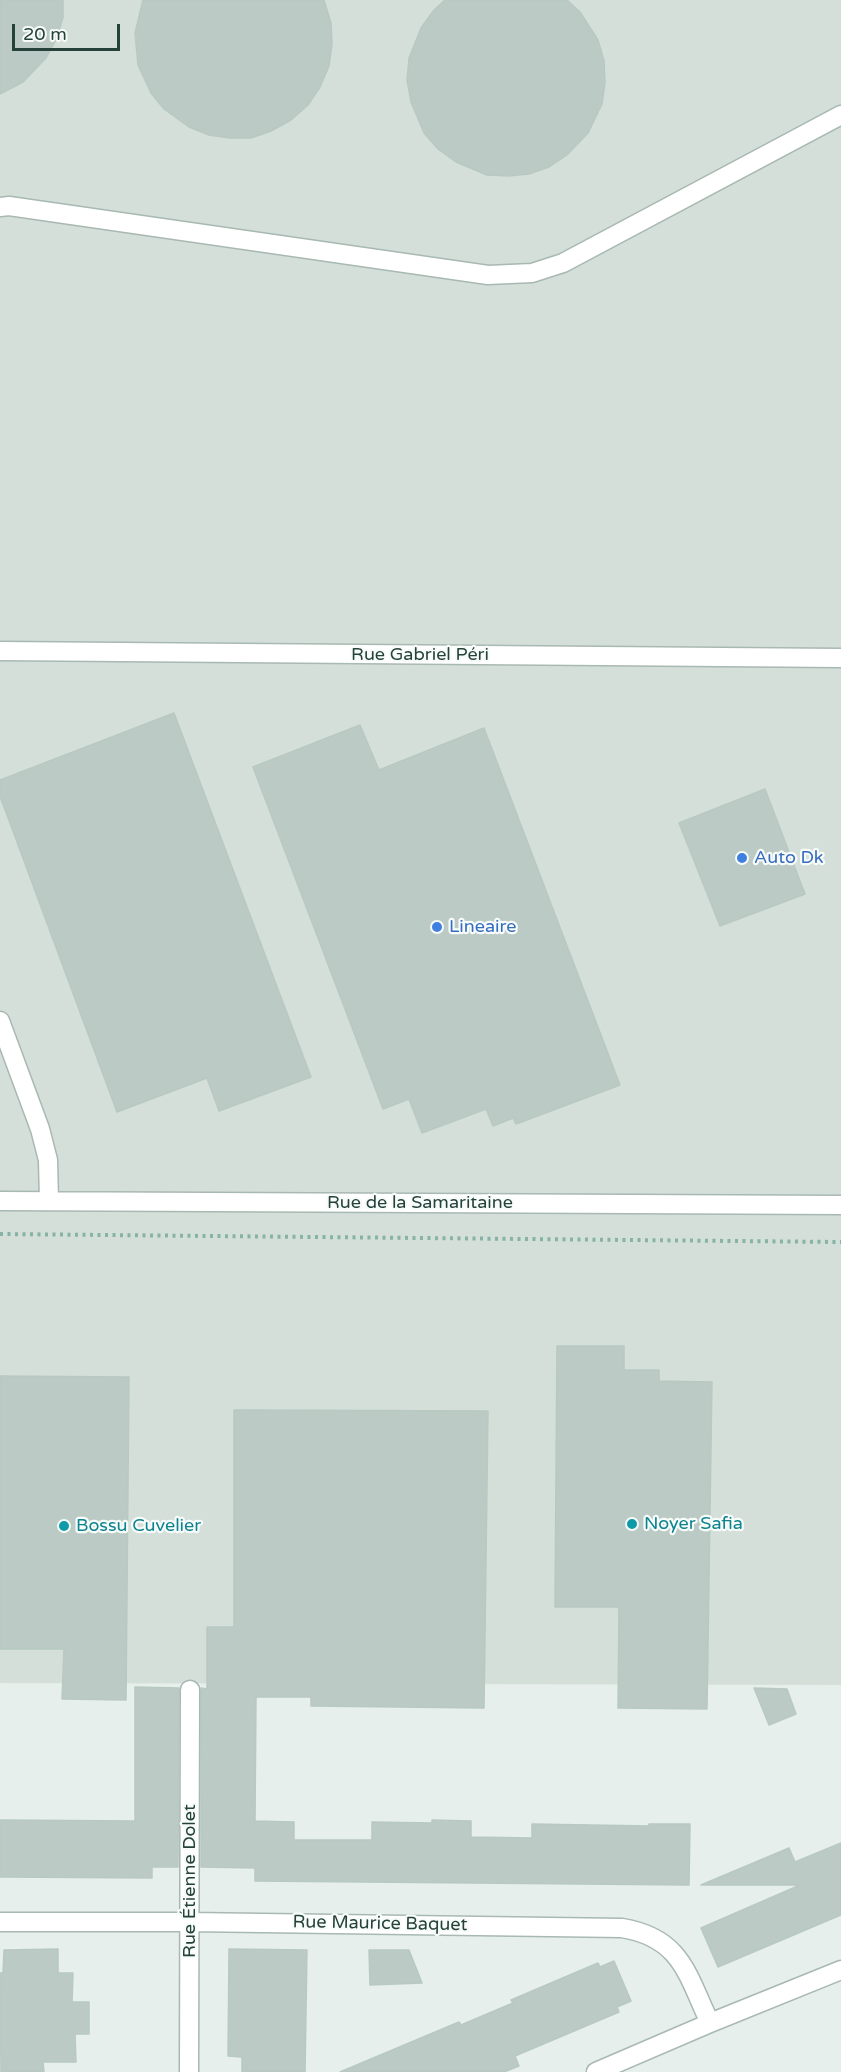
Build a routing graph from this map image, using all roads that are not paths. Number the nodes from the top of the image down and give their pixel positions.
1 (841, 115) edge
2 (0, 207) edge
3 (0, 651) edge
4 (841, 658) edge
5 (0, 1021) edge
6 (0, 1201) edge
7 (49, 1201) junction
8 (841, 1205) edge
9 (190, 1690) dead end
10 (0, 1922) edge
11 (190, 1922) junction
12 (841, 1970) edge
13 (710, 2023) junction
14 (189, 2072) edge
15 (596, 2072) edge

1 - 2 street
3 - 4 street, Rue Gabriel Péri
5 - 7 street
6 - 7 street, Rue de la Samaritaine
7 - 8 street, Rue de la Samaritaine
9 - 11 street, Rue Étienne Dolet
10 - 11 street, Rue Maurice Baquet
11 - 13 street, Rue Maurice Baquet
11 - 14 street, Rue Étienne Dolet
12 - 13 street
13 - 15 street

